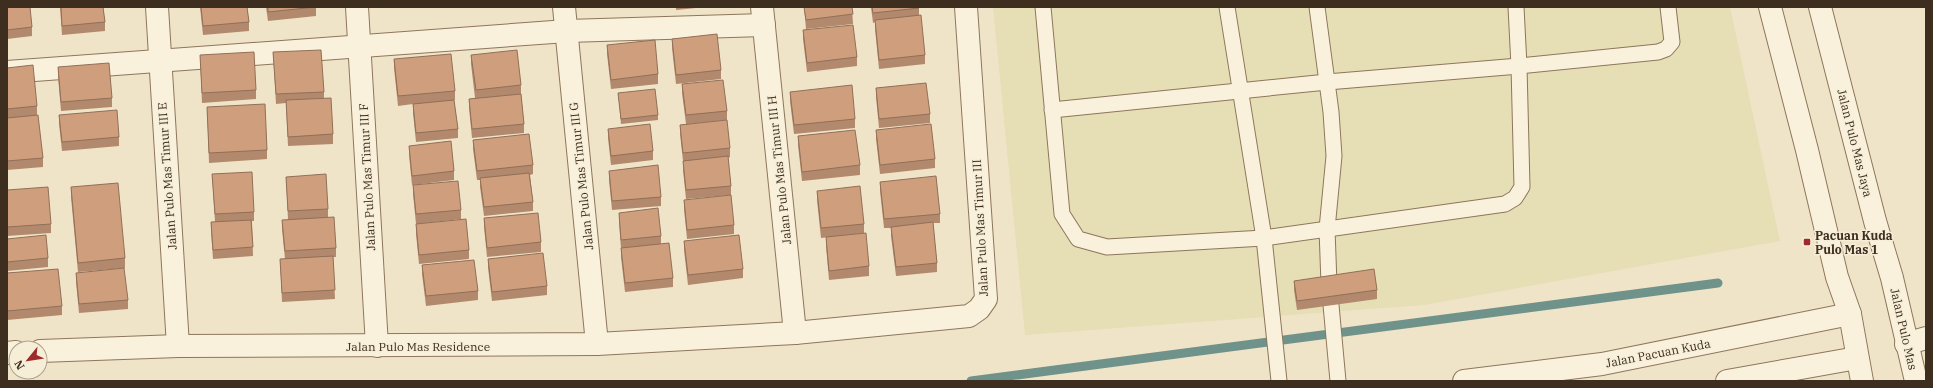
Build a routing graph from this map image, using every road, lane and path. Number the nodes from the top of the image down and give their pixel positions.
1 (157, 7) edge
2 (357, 7) edge
3 (564, 7) edge
4 (966, 7) edge
5 (1042, 7) edge
6 (1227, 7) edge
7 (1317, 7) edge
8 (1516, 7) edge
9 (1668, 7) edge
10 (1770, 7) edge
11 (1820, 7) edge
12 (763, 16) edge
13 (567, 31) junction
14 (360, 47) junction
15 (160, 59) junction
16 (1519, 66) junction
17 (7, 72) edge
18 (1327, 82) junction
19 (1241, 90) junction
20 (1052, 110) junction
21 (1327, 229) junction
22 (1264, 238) junction
23 (1329, 278) edge
24 (1892, 278) joint
25 (1331, 305) edge
26 (1850, 314) junction
27 (795, 333) junction
28 (1916, 341) edge
29 (597, 344) junction
30 (178, 346) junction
31 (377, 346) junction
32 (48, 351) edge
33 (1857, 358) junction
34 (1337, 376) edge
35 (1278, 378) edge
36 (1464, 381) edge
37 (1727, 381) edge
38 (1862, 381) edge
39 (1916, 381) edge

1 - 15 street, Jalan Pulo Mas Timur III E
2 - 14 street, Jalan Pulo Mas Timur III F
3 - 13 street, Jalan Pulo Mas Timur III G
4 - 27 street, Jalan Pulo Mas Timur III
5 - 20 lane
6 - 19 lane
7 - 18 lane
8 - 16 lane
9 - 16 lane
10 - 26 street
11 - 24 street, Jalan Pulo Mas Jaya
12 - 13 street
12 - 27 street, Jalan Pulo Mas Timur III H
13 - 14 street
13 - 29 street, Jalan Pulo Mas Timur III G
14 - 15 street
14 - 31 street, Jalan Pulo Mas Timur III F
15 - 17 street
15 - 30 street, Jalan Pulo Mas Timur III E
16 - 18 lane
16 - 21 lane
18 - 19 lane
18 - 21 lane
19 - 20 lane
19 - 22 lane
20 - 22 lane
21 - 22 lane
21 - 23 lane
22 - 35 lane
24 - 28 street, Jalan Pulo Mas
25 - 34 lane
26 - 33 street
26 - 36 street, Jalan Pacuan Kuda
27 - 29 street, Jalan Pulo Mas Residence
28 - 39 street, Jalan Pulo Mas
29 - 31 street, Jalan Pulo Mas Residence
30 - 31 street, Jalan Pulo Mas Residence
30 - 32 street, Jalan Pulo Mas Residence
33 - 37 street
33 - 38 street

